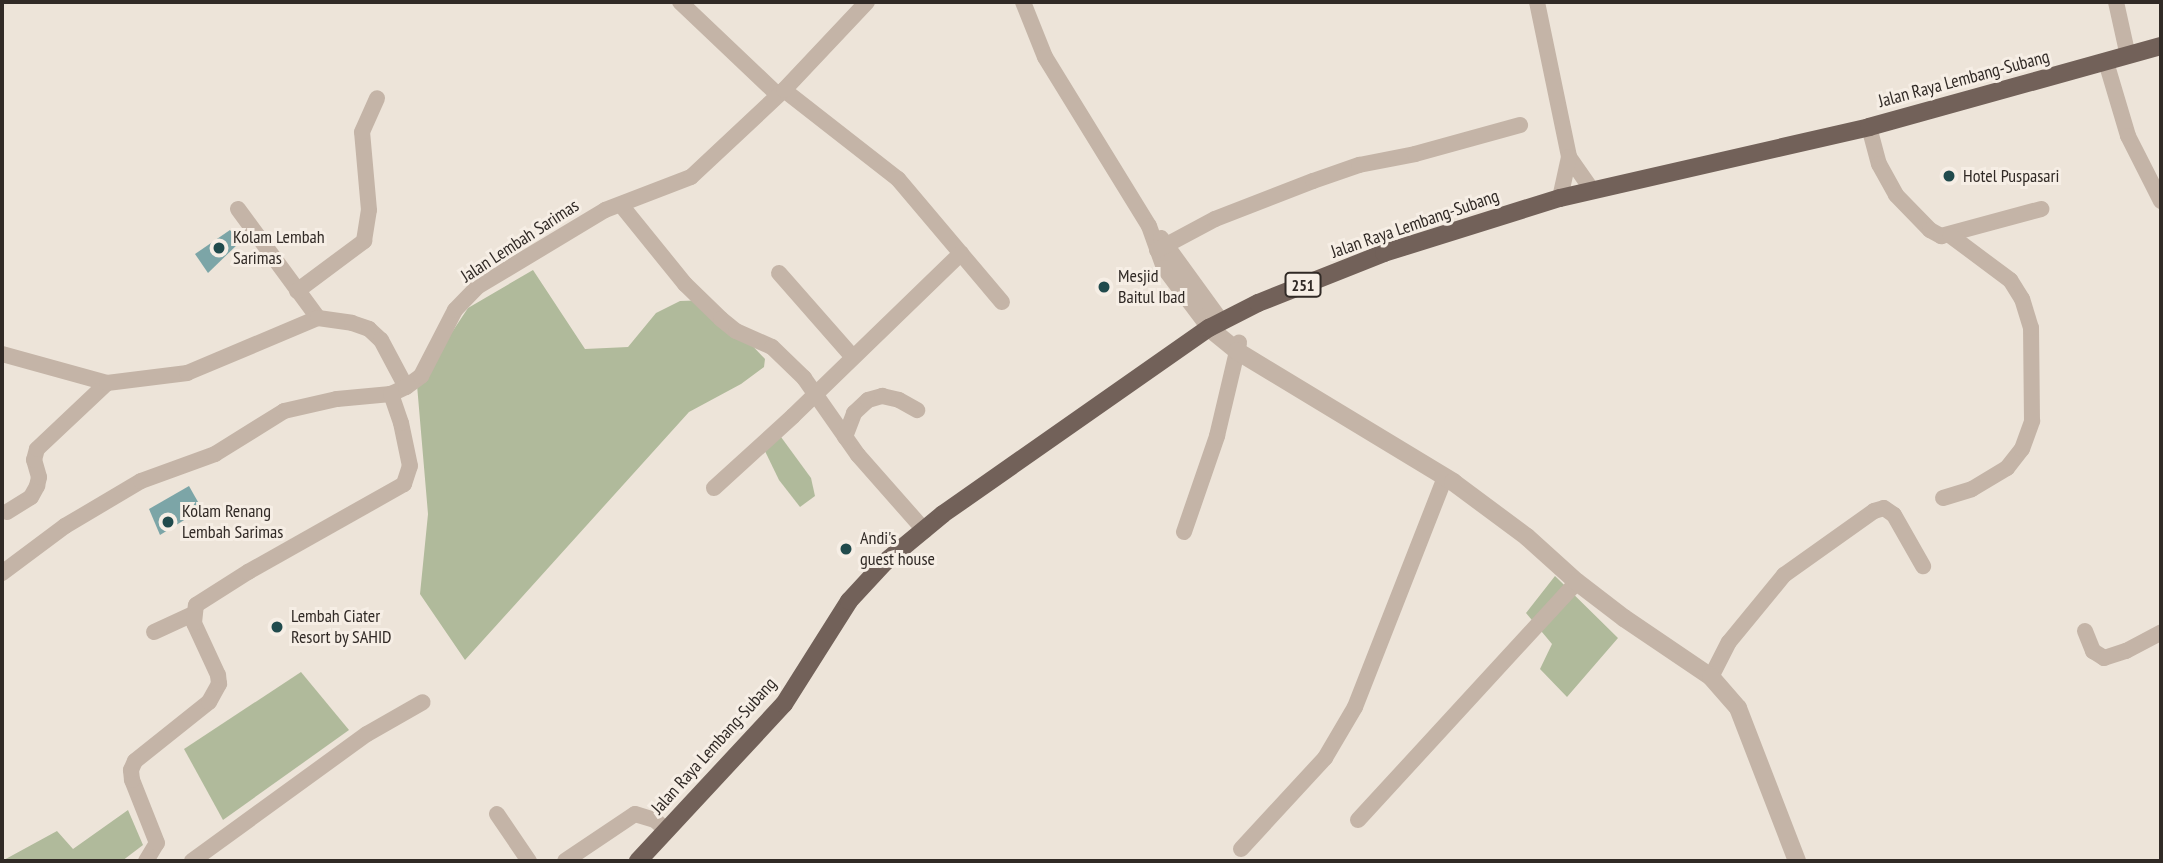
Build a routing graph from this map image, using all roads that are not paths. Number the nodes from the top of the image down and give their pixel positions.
1 (680, 2) edge
2 (867, 2) edge
3 (1023, 2) edge
4 (1537, 2) edge
5 (2116, 2) edge
6 (2161, 46) edge
7 (2128, 57) junction
8 (2106, 62) junction
9 (781, 92) junction
10 (377, 98) dead end
11 (1520, 125) dead end
12 (1868, 127) junction
13 (1569, 157) junction
14 (1592, 190) junction
15 (1560, 198) junction
16 (2161, 201) edge
17 (621, 205) junction
18 (239, 209) dead end
19 (2041, 209) dead end
20 (1951, 236) junction
21 (1162, 247) junction
22 (961, 253) junction
23 (779, 273) dead end
24 (297, 291) junction
25 (1002, 302) dead end
26 (318, 318) junction
27 (1216, 325) junction
28 (1241, 350) junction
29 (2, 354) edge
30 (852, 356) junction
31 (107, 383) junction
32 (406, 387) junction
33 (814, 393) junction
34 (391, 394) junction
35 (917, 410) dead end
36 (845, 437) junction
37 (1445, 477) junction
38 (714, 488) dead end
39 (1943, 498) dead end
40 (7, 512) dead end
41 (925, 531) junction
42 (1184, 532) dead end
43 (1923, 566) dead end
44 (2, 573) edge
45 (1577, 582) junction
46 (192, 614) junction
47 (2085, 631) dead end
48 (154, 632) dead end
49 (2161, 632) edge
50 (1711, 677) junction
51 (423, 702) dead end
52 (497, 814) dead end
53 (1358, 820) dead end
54 (667, 831) junction
55 (1241, 849) dead end
56 (146, 861) edge
57 (192, 861) edge
58 (529, 861) edge
59 (565, 861) edge
60 (638, 861) edge
61 (1797, 861) edge

1 - 9 street
2 - 9 street, Jalan Lembah Sarimas
3 - 21 street
4 - 13 street
5 - 7 street
6 - 7 main road, Jalan Raya Lembang-Subang / 251
7 - 8 main road, Jalan Raya Lembang-Subang / 251
8 - 12 main road, Jalan Raya Lembang-Subang / 251
8 - 16 street
9 - 17 street, Jalan Lembah Sarimas
9 - 22 street
10 - 24 street
11 - 21 street
12 - 14 main road, Jalan Raya Lembang-Subang / 251
12 - 20 street
13 - 14 street
13 - 15 street
14 - 15 main road, Jalan Raya Lembang-Subang / 251
15 - 27 main road, Jalan Raya Lembang-Subang / 251
17 - 32 street, Jalan Lembah Sarimas
17 - 33 street
18 - 24 street
19 - 20 street
20 - 39 street
21 - 27 street
22 - 25 street
22 - 30 street
23 - 30 street
24 - 26 street
26 - 31 street
26 - 32 street
27 - 28 street
27 - 41 main road, Jalan Raya Lembang-Subang / 251
28 - 37 street
28 - 42 street
29 - 31 street
30 - 33 street
31 - 40 street
32 - 34 street, Jalan Lembah Sarimas
33 - 36 street
33 - 38 street
34 - 44 street, Jalan Lembah Sarimas
34 - 46 street
35 - 36 street
36 - 41 street
37 - 45 street
37 - 55 street
41 - 54 main road, Jalan Raya Lembang-Subang / 251
43 - 50 street
45 - 50 street
45 - 53 street
46 - 48 street
46 - 56 street
47 - 49 street
50 - 61 street
51 - 57 street
52 - 58 street
54 - 59 street
54 - 60 main road, Jalan Raya Lembang-Subang / 251

